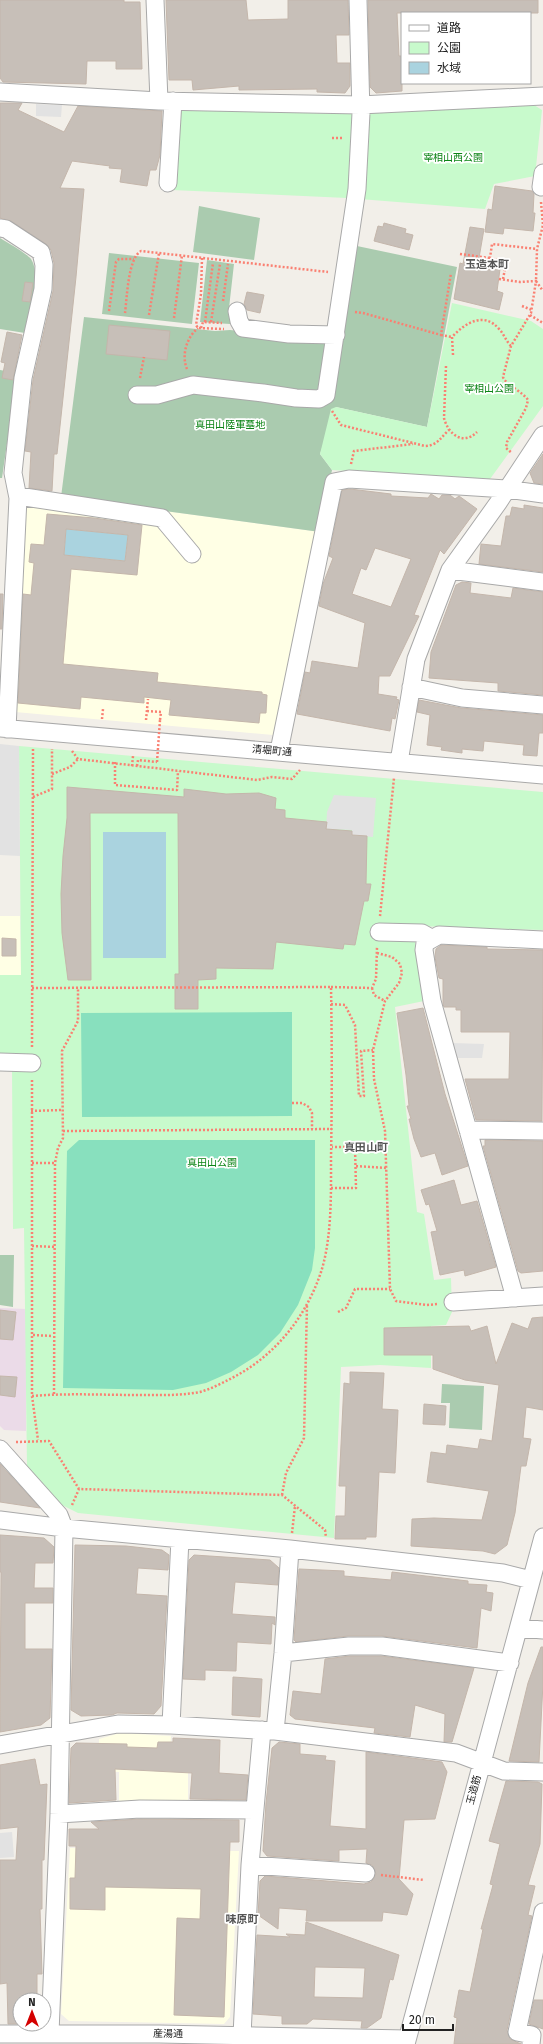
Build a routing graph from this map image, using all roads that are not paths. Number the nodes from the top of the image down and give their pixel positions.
1 (155, 0) edge
2 (358, 0) edge
3 (0, 92) edge
4 (543, 96) edge
5 (166, 101) junction
6 (360, 105) junction
7 (168, 183) dead end
8 (0, 228) edge
9 (233, 317) road end
10 (336, 335) junction
11 (137, 395) road end
12 (543, 435) edge
13 (11, 489) edge
14 (506, 490) junction
15 (543, 494) edge
16 (192, 554) dead end
17 (450, 570) junction
18 (543, 582) edge
19 (5, 637) edge
20 (411, 687) junction
21 (543, 706) edge
22 (4, 729) edge
23 (280, 751) junction
24 (397, 769) junction
25 (543, 776) edge
26 (379, 932) road end
27 (431, 938) junction
28 (543, 940) edge
29 (0, 1062) edge
30 (32, 1063) road end
31 (468, 1130) junction
32 (543, 1131) edge
33 (543, 1296) edge
34 (514, 1298) junction
35 (453, 1302) dead end
36 (0, 1449) edge
37 (0, 1520) edge
38 (64, 1528) junction
39 (543, 1536) edge
40 (180, 1539) junction
41 (290, 1549) junction
42 (531, 1580) junction
43 (519, 1628) junction
44 (543, 1630) edge
45 (283, 1653) junction
46 (510, 1663) junction
47 (171, 1725) junction
48 (268, 1731) junction
49 (61, 1733) junction
50 (0, 1745) edge
51 (482, 1761) junction
52 (543, 1771) edge
53 (255, 1810) junction
54 (59, 1814) junction
55 (250, 1865) junction
56 (366, 1873) road end
57 (543, 1912) edge
58 (50, 2033) junction
59 (0, 2034) edge
60 (242, 2036) junction
61 (159, 2039) edge
62 (535, 2039) edge
63 (407, 2041) edge

1 - 5 street
2 - 6 street
3 - 5 street
4 - 6 street
5 - 6 street
5 - 7 street
6 - 10 street
8 - 13 street
9 - 10 street
10 - 11 street
12 - 14 street
13 - 16 street
13 - 19 street
14 - 15 street
14 - 17 street
14 - 23 street
17 - 18 street
17 - 20 street
19 - 22 street
20 - 21 street
20 - 24 street
22 - 23 street, 清堀町通
23 - 24 street, 清堀町通
24 - 25 street, 清堀町通
26 - 27 street
27 - 28 street
27 - 31 street
29 - 30 street
31 - 32 street
31 - 34 street
33 - 34 street
34 - 35 street
36 - 38 street
37 - 38 street
38 - 40 street
38 - 49 street
39 - 42 street, 玉造筋
40 - 41 street
40 - 47 street
41 - 42 street
41 - 45 street
42 - 43 street, 玉造筋
43 - 44 street
43 - 46 street, 玉造筋
45 - 46 street
45 - 48 street
46 - 51 street, 玉造筋
47 - 48 street
47 - 49 street
48 - 51 street
48 - 53 street
49 - 50 street
49 - 54 street
51 - 52 street
51 - 63 street, 玉造筋
53 - 54 street
53 - 55 street
54 - 58 street
55 - 56 street
55 - 60 street
57 - 62 street
58 - 59 street, 産湯通
58 - 61 street, 産湯通
60 - 61 street, 産湯通
60 - 63 street, 産湯通

